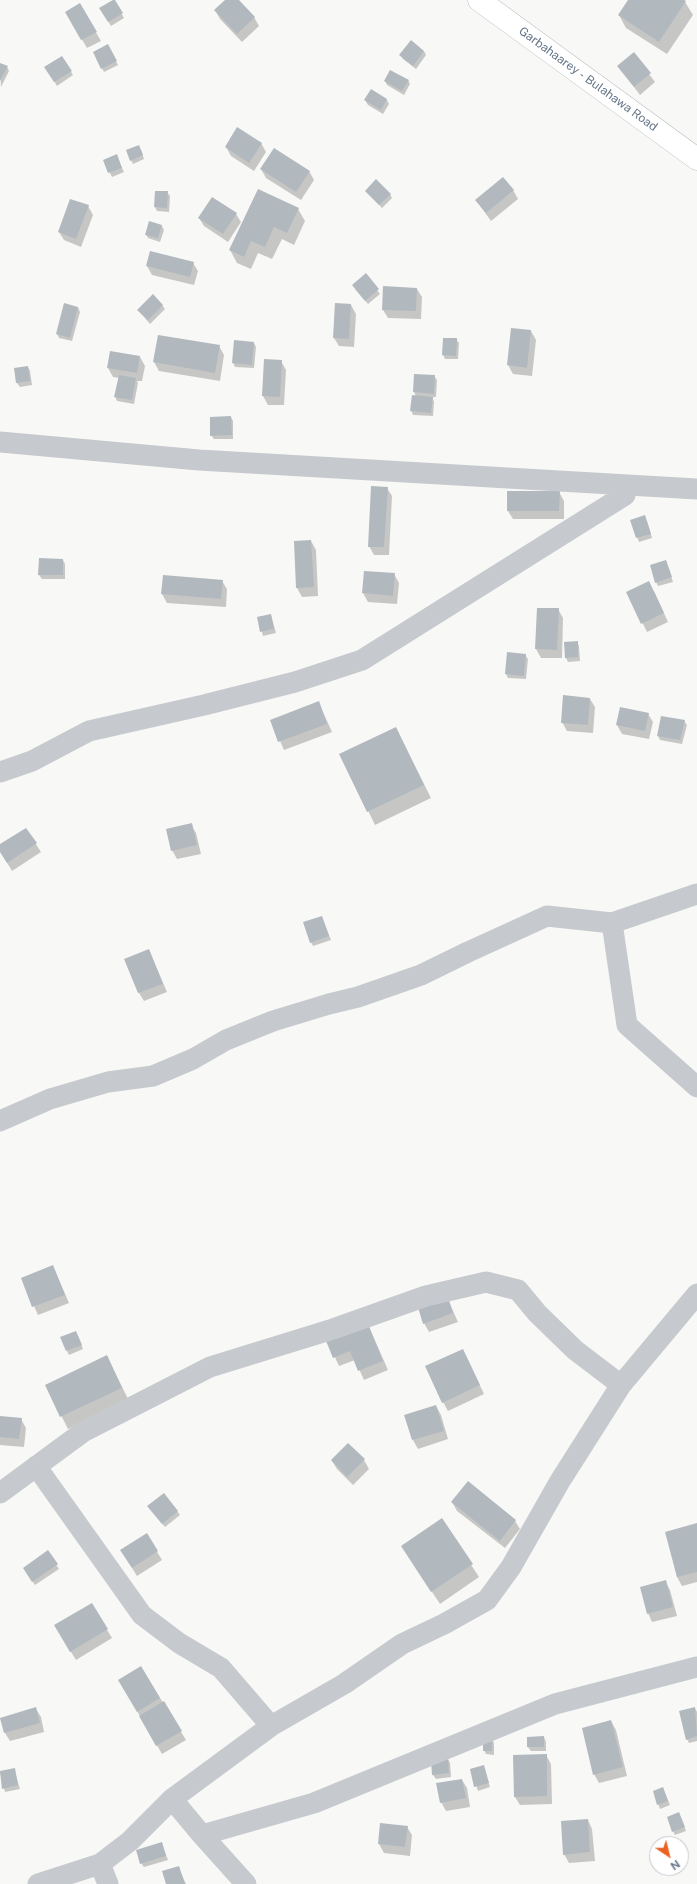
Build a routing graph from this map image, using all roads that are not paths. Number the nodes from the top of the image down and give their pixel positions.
1 (478, 0) edge
2 (697, 159) edge
3 (0, 442) edge
4 (626, 485) junction
5 (697, 489) edge
6 (0, 772) edge
7 (697, 894) edge
8 (612, 923) junction
9 (697, 1087) edge
10 (0, 1121) edge
11 (697, 1294) edge
12 (621, 1385) junction
13 (36, 1466) junction
14 (0, 1493) edge
15 (697, 1667) edge
16 (271, 1726) junction
17 (172, 1799) junction
18 (202, 1835) junction
19 (100, 1864) junction
20 (38, 1884) edge
21 (108, 1884) edge
22 (246, 1884) edge

1 - 2 main road, Garbahaarey - Bulahawa Road
3 - 4 street
4 - 5 street
4 - 6 street
7 - 8 street
8 - 9 street
8 - 10 street
11 - 12 street
12 - 13 street
12 - 16 street
13 - 14 street
13 - 16 street
15 - 18 street
16 - 17 street
17 - 18 street
17 - 19 street
18 - 22 street
19 - 20 street
19 - 21 street

